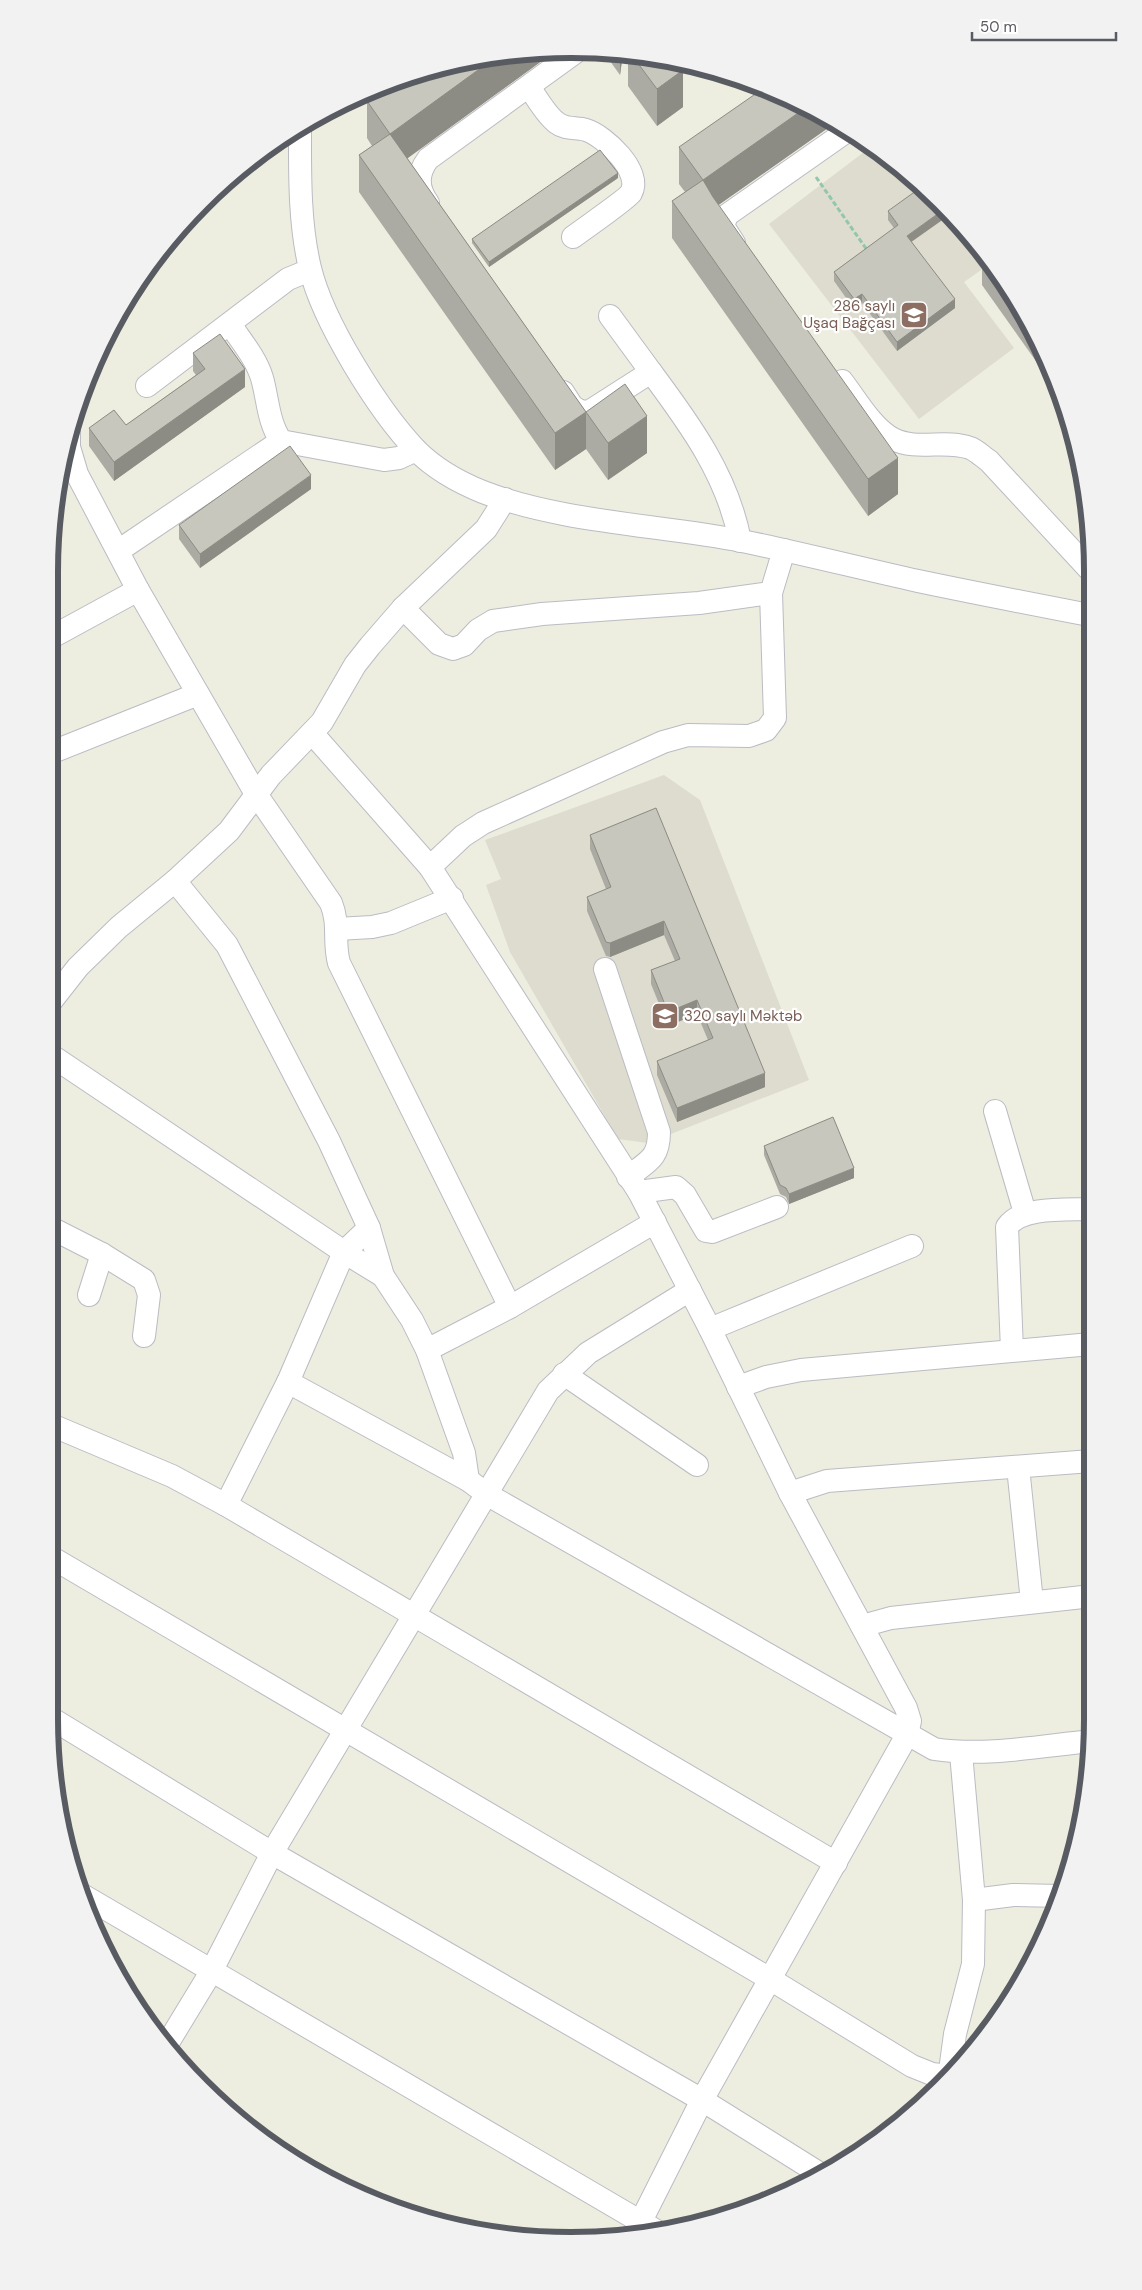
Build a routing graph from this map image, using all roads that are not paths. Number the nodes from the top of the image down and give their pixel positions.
1 (568, 58) edge
2 (529, 87) junction
3 (841, 134) edge
4 (300, 135) edge
5 (440, 220) edge
6 (573, 237) dead end
7 (744, 256) edge
8 (310, 270) junction
9 (610, 316) dead end
10 (230, 324) junction
11 (830, 366) edge
12 (650, 372) junction
13 (549, 374) edge
14 (147, 386) dead end
15 (281, 441) junction
16 (416, 450) junction
17 (68, 477) edge
18 (505, 499) junction
19 (740, 541) junction
20 (784, 550) junction
21 (118, 551) junction
22 (1084, 563) edge
23 (138, 590) junction
24 (771, 593) junction
25 (404, 608) junction
26 (1084, 614) edge
27 (58, 634) edge
28 (198, 694) junction
29 (312, 733) junction
30 (58, 750) edge
31 (256, 794) junction
32 (430, 867) junction
33 (175, 881) junction
34 (452, 898) junction
35 (337, 929) junction
36 (605, 969) dead end
37 (58, 993) edge
38 (58, 1060) edge
39 (995, 1111) dead end
40 (633, 1185) junction
41 (777, 1208) dead end
42 (1084, 1209) edge
43 (1025, 1213) junction
44 (655, 1222) junction
45 (369, 1228) junction
46 (58, 1232) edge
47 (912, 1246) dead end
48 (344, 1252) junction
49 (102, 1254) junction
50 (383, 1276) junction
51 (690, 1290) junction
52 (89, 1295) dead end
53 (510, 1307) junction
54 (710, 1329) junction
55 (144, 1336) dead end
56 (1084, 1345) edge
57 (427, 1350) junction
58 (1012, 1350) junction
59 (564, 1374) junction
60 (288, 1382) junction
61 (738, 1387) junction
62 (58, 1428) edge
63 (1084, 1462) edge
64 (697, 1465) dead end
65 (1018, 1467) junction
66 (468, 1480) junction
67 (790, 1493) junction
68 (488, 1495) junction
69 (226, 1504) junction
70 (58, 1561) edge
71 (1084, 1597) edge
72 (1032, 1602) junction
73 (415, 1615) junction
74 (862, 1626) junction
75 (58, 1723) edge
76 (346, 1731) junction
77 (907, 1735) junction
78 (1083, 1742) edge
79 (961, 1753) junction
80 (272, 1853) junction
81 (836, 1863) junction
82 (1053, 1896) edge
83 (91, 1900) edge
84 (974, 1900) junction
85 (210, 1972) junction
86 (770, 1979) junction
87 (170, 2039) edge
88 (951, 2065) edge
89 (940, 2075) edge
90 (702, 2100) junction
91 (815, 2171) edge
92 (646, 2227) edge
93 (641, 2228) edge

1 - 2 street
2 - 5 street
2 - 6 street
3 - 7 street
4 - 8 street
8 - 10 street
8 - 16 street
9 - 12 street
10 - 14 street
10 - 15 street
11 - 22 street
12 - 13 street
12 - 19 street
15 - 16 street
15 - 21 street
16 - 18 street
17 - 21 street
18 - 19 street
18 - 25 street
19 - 20 street
20 - 24 street
20 - 26 street
21 - 23 street
23 - 27 street
23 - 28 street
24 - 25 street
24 - 32 street
25 - 29 street
28 - 30 street
28 - 31 street
29 - 31 street
29 - 32 street
31 - 33 street
31 - 35 street
32 - 34 street
33 - 37 street
33 - 45 street
34 - 35 street
34 - 40 street
35 - 53 street
36 - 40 street
38 - 48 street
39 - 43 street
40 - 41 street
40 - 44 street
42 - 43 street
43 - 58 street
44 - 51 street
44 - 53 street
45 - 48 street
45 - 50 street
46 - 49 street
47 - 54 street
48 - 50 street
48 - 60 street
49 - 52 street
49 - 55 street
50 - 57 street
51 - 54 street
51 - 59 street
53 - 57 street
54 - 61 street
56 - 58 street
57 - 66 street
58 - 61 street
59 - 64 street
59 - 68 street
60 - 66 street
60 - 69 street
61 - 67 street
62 - 69 street
63 - 65 street
65 - 67 street
65 - 72 street
66 - 68 street
67 - 74 street
68 - 73 street
68 - 77 street
69 - 73 street
70 - 76 street
71 - 72 street
72 - 74 street
73 - 76 street
73 - 81 street
74 - 77 street
75 - 80 street
76 - 80 street
76 - 86 street
77 - 79 street
77 - 81 street
78 - 79 street
79 - 84 street
80 - 85 street
80 - 90 street
81 - 86 street
82 - 84 street
83 - 85 street
84 - 88 street
85 - 87 street
85 - 93 street
86 - 89 street
86 - 90 street
90 - 91 street
90 - 92 street

